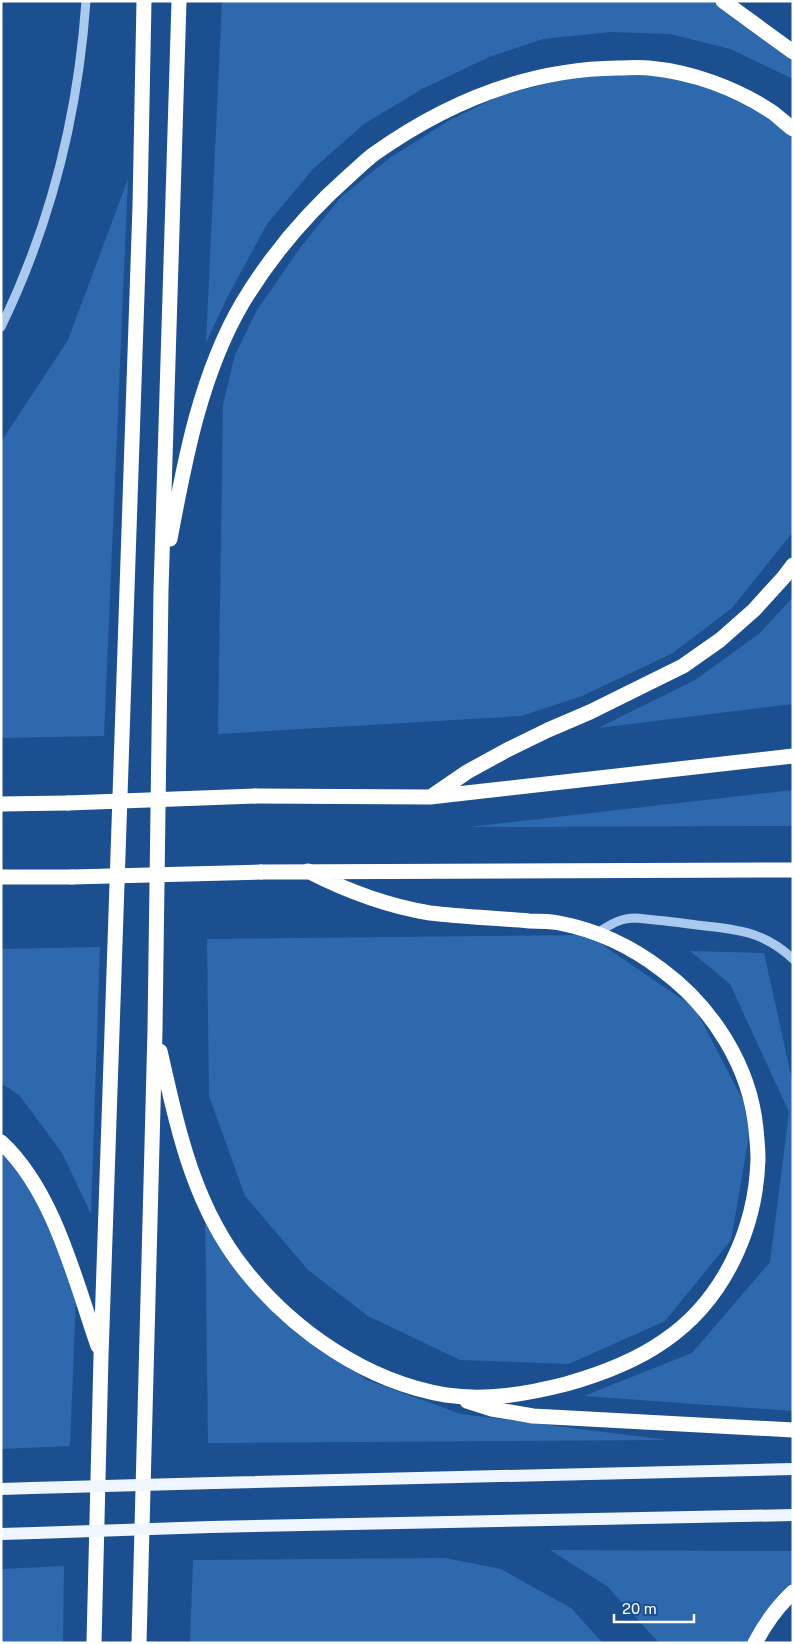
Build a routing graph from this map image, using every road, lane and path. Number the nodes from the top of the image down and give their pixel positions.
1 (86, 1) edge
2 (144, 1) edge
3 (178, 1) edge
4 (723, 1) edge
5 (793, 52) edge
6 (793, 129) edge
7 (1, 327) edge
8 (793, 565) edge
9 (161, 590) junction
10 (793, 756) edge
11 (430, 797) junction
12 (1, 804) edge
13 (793, 870) edge
14 (308, 871) junction
15 (1, 877) edge
16 (597, 933) junction
17 (793, 959) edge
18 (155, 1030) junction
19 (1, 1142) edge
20 (101, 1356) junction
21 (447, 1395) junction
22 (793, 1430) edge
23 (793, 1469) edge
24 (1, 1489) edge
25 (793, 1515) edge
26 (1, 1534) edge
27 (793, 1592) edge
28 (94, 1643) edge
29 (139, 1643) edge
30 (755, 1643) edge

1 - 7 street
2 - 20 highway
3 - 9 highway
4 - 5 highway
6 - 9 highway
8 - 11 highway
9 - 18 highway
10 - 11 highway
11 - 12 highway, bridge
13 - 14 highway
14 - 15 highway, bridge
14 - 16 highway
16 - 17 street
16 - 21 highway
18 - 21 highway
18 - 29 highway
19 - 20 highway
20 - 28 highway
21 - 22 highway
23 - 24 main road, bridge
25 - 26 main road, bridge
27 - 30 highway

